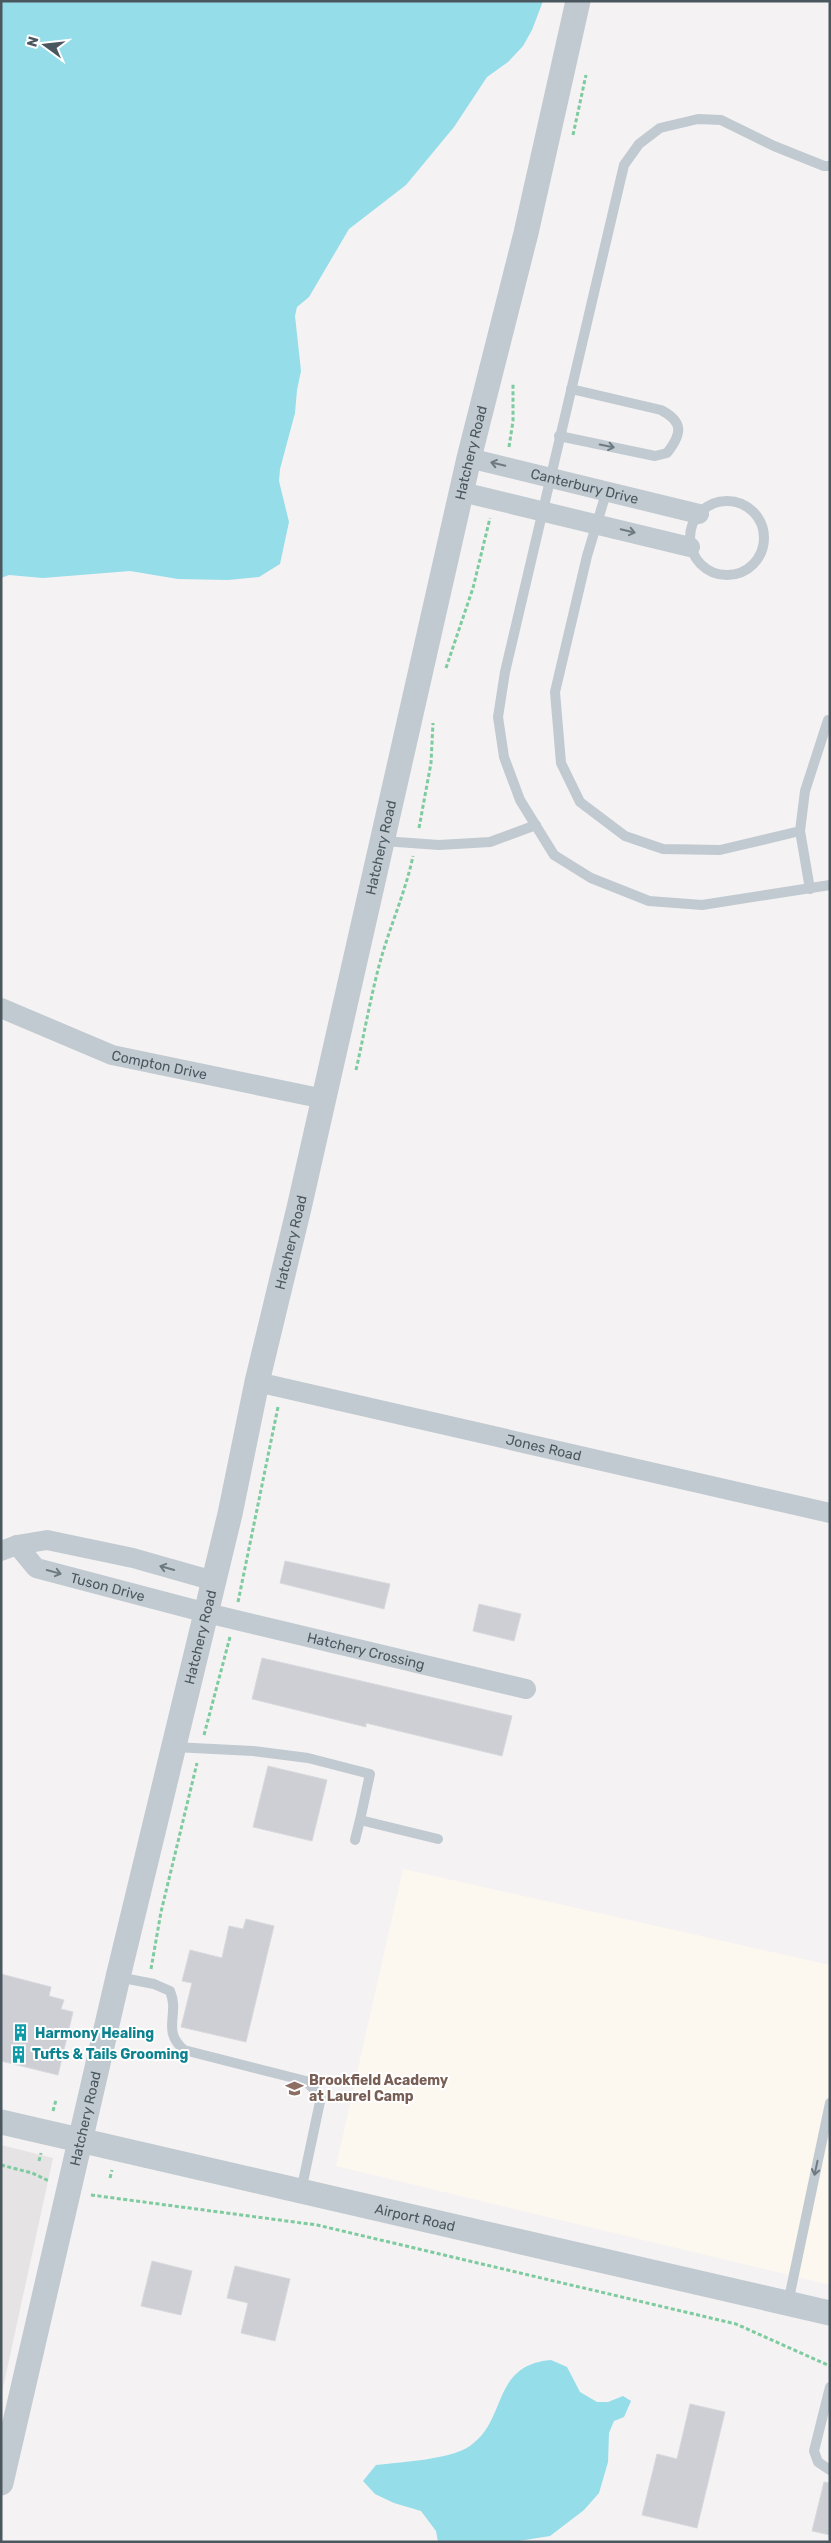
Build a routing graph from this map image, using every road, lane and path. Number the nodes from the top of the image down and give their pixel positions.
1 (578, 1) edge
2 (588, 65) dead end
3 (572, 140) dead end
4 (830, 166) edge
5 (514, 374) dead end
6 (571, 389) junction
7 (559, 436) junction
8 (470, 458) junction
9 (505, 466) junction
10 (550, 476) junction
11 (606, 490) junction
12 (462, 492) junction
13 (495, 499) junction
14 (542, 509) junction
15 (699, 514) junction
16 (598, 523) junction
17 (690, 547) junction
18 (444, 674) dead end
19 (828, 720) dead end
20 (434, 722) dead end
21 (536, 825) junction
22 (800, 831) junction
23 (382, 841) junction
24 (416, 843) junction
25 (830, 885) edge
26 (810, 889) junction
27 (1, 1008) edge
28 (354, 1078) dead end
29 (324, 1099) junction
30 (257, 1382) junction
31 (282, 1388) junction
32 (830, 1513) edge
33 (9, 1548) edge
34 (214, 1581) junction
35 (207, 1613) junction
36 (234, 1619) junction
37 (526, 1689) dead end
38 (174, 1747) junction
39 (200, 1748) junction
40 (360, 1820) junction
41 (355, 1840) dead end
42 (438, 1840) dead end
43 (118, 1977) junction
44 (147, 1983) junction
45 (830, 2103) edge
46 (1, 2122) edge
47 (81, 2142) junction
48 (1, 2165) edge
49 (46, 2180) dead end
50 (301, 2192) junction
51 (90, 2195) dead end
52 (788, 2304) junction
53 (830, 2313) edge
54 (830, 2366) edge
55 (830, 2387) edge
56 (830, 2470) edge
57 (1, 2483) edge

1 - 8 street, Hatchery Road
2 - 3 path
4 - 6 lane
5 - 9 path
6 - 7 lane
7 -> 6 lane
7 - 10 lane
9 -> 8 street, Canterbury Drive
8 - 12 street, Hatchery Road
9 - 10 street, Canterbury Drive
10 - 11 street, Canterbury Drive
10 - 14 lane
11 - 15 street, Canterbury Drive
11 - 16 lane
12 - 13 street
12 - 23 street, Hatchery Road
13 - 14 street
13 - 18 path
14 - 16 street
14 - 21 lane
15 - 17 lane
15 - 17 lane
16 -> 17 street
16 - 22 lane
19 - 22 lane
20 - 24 path
21 - 24 lane
21 - 26 lane
22 - 26 lane
23 - 24 lane
23 - 29 street, Hatchery Road
24 - 28 path
25 - 26 lane
27 - 29 street, Compton Drive
29 - 30 street, Hatchery Road
30 - 31 street, Jones Road
30 - 34 street, Hatchery Road
31 - 32 street, Jones Road
31 - 36 path
34 -> 33 street, Tuson Drive
33 -> 35 street, Tuson Drive
34 - 35 street, Hatchery Road
35 - 36 street, Hatchery Crossing
35 - 38 street, Hatchery Road
36 - 37 street, Hatchery Crossing
36 - 39 path
38 - 39 lane
38 - 43 street, Hatchery Road
39 - 40 lane
39 - 44 path
40 - 41 lane
40 - 42 lane
43 - 44 lane
43 - 47 street, Hatchery Road
44 - 50 lane
45 -> 52 lane
46 - 47 street, Airport Road
47 - 50 street, Airport Road
47 - 57 street, Hatchery Road
48 - 49 path
50 - 52 street, Airport Road
51 - 54 path
52 - 53 street, Airport Road
55 - 56 lane

